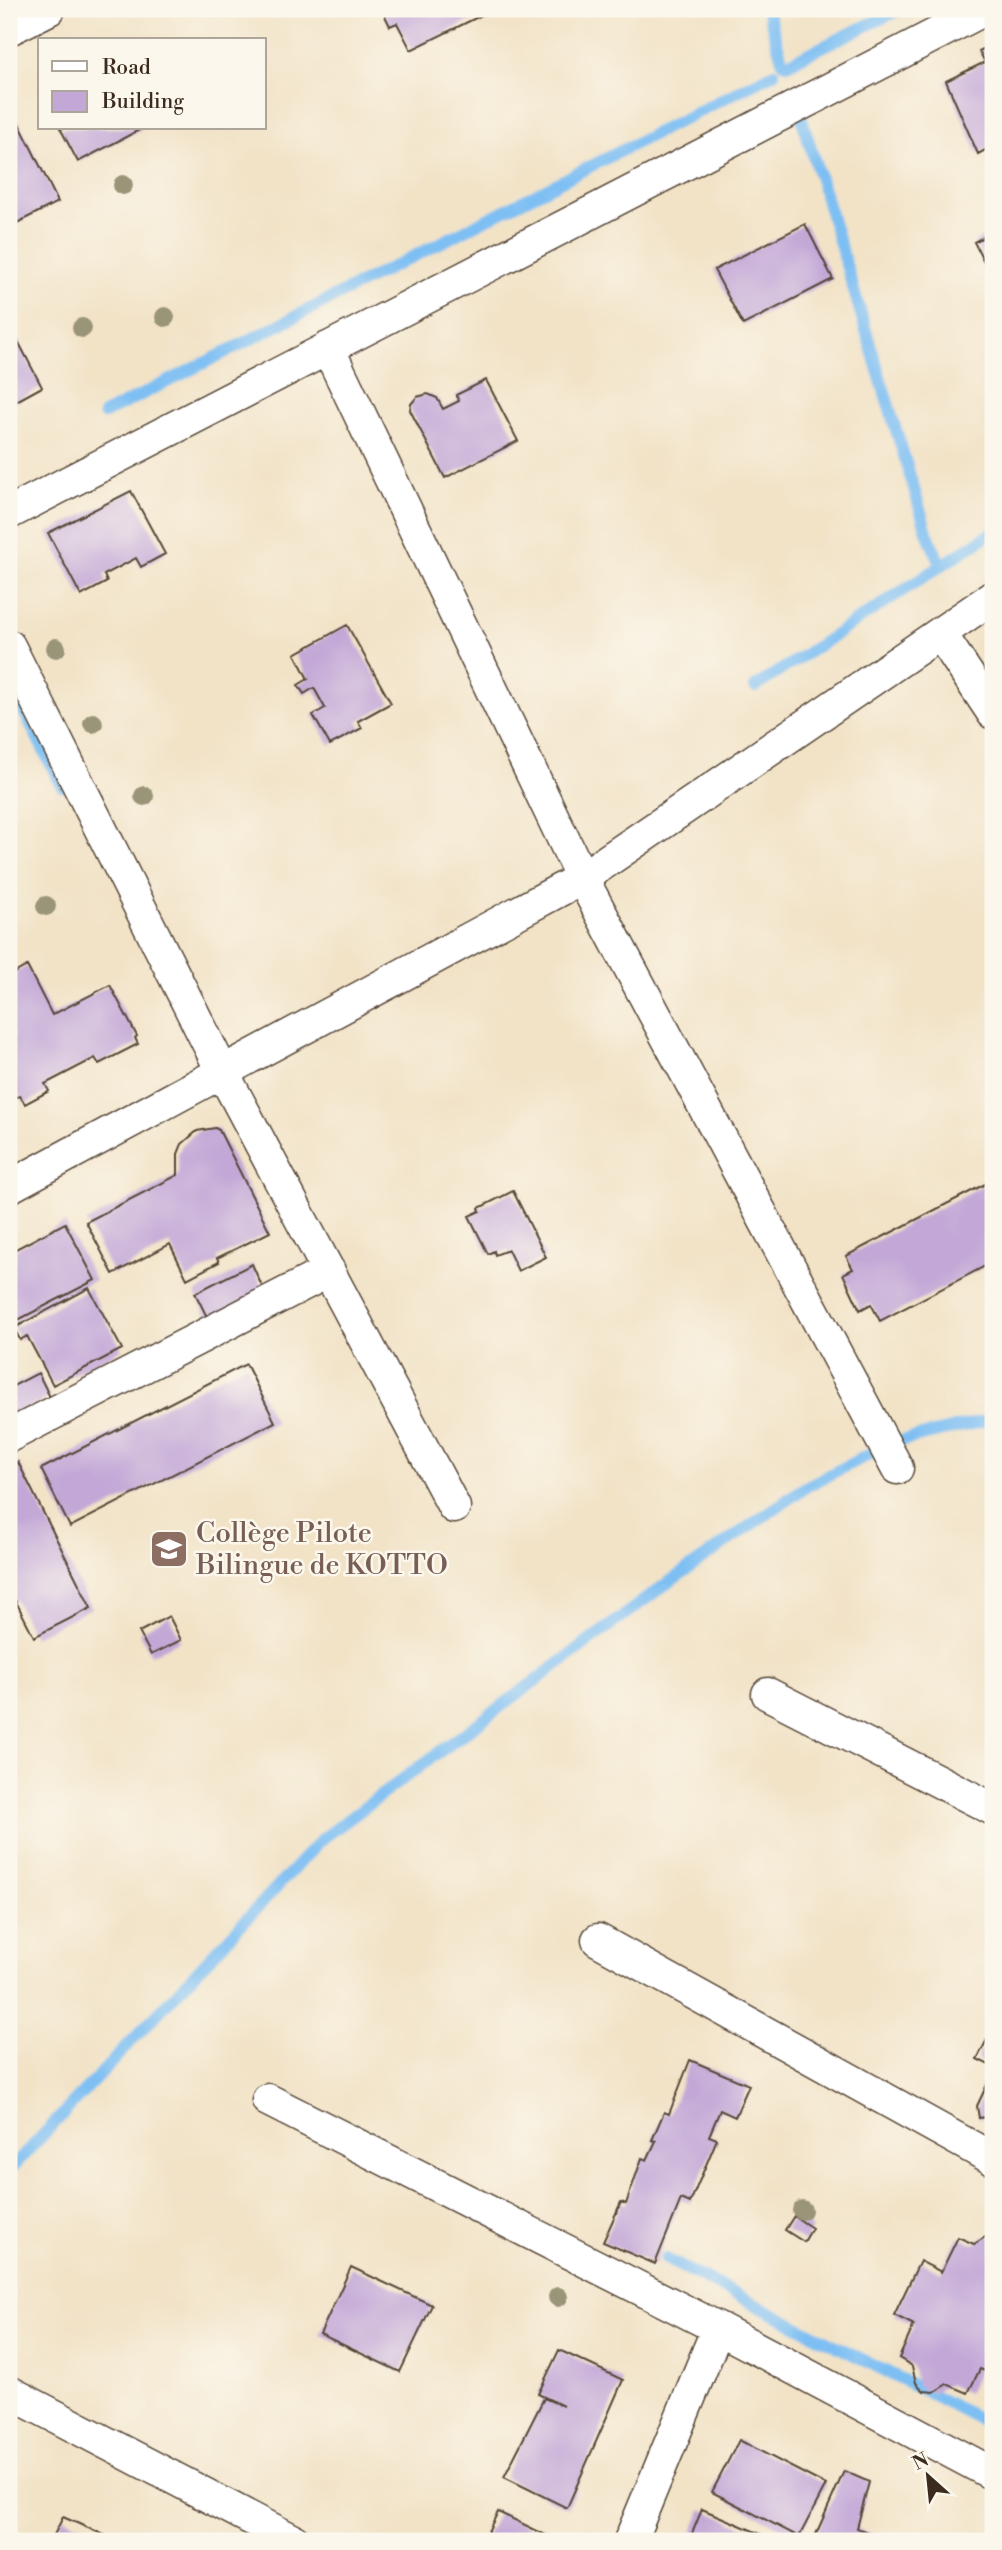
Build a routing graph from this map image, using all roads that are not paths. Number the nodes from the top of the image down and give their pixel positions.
1 (49, 9) edge
2 (985, 9) edge
3 (9, 29) edge
4 (328, 348) junction
5 (9, 513) edge
6 (993, 597) edge
7 (940, 633) junction
8 (9, 646) edge
9 (993, 713) edge
10 (582, 877) junction
11 (222, 1071) junction
12 (9, 1187) edge
13 (329, 1271) junction
14 (9, 1436) edge
15 (897, 1468) dead end
16 (454, 1507) dead end
17 (768, 1694) dead end
18 (993, 1810) edge
19 (598, 1940) dead end
20 (268, 2100) dead end
21 (993, 2159) edge
22 (718, 2328) junction
23 (9, 2392) edge
24 (993, 2474) edge
25 (294, 2541) edge
26 (630, 2541) edge

1 - 3 street
2 - 4 street
4 - 5 street
4 - 10 street
6 - 7 street
7 - 9 street
7 - 10 street
8 - 11 street
10 - 11 street
10 - 15 street
11 - 12 street
11 - 13 street
13 - 14 street
13 - 16 street
17 - 18 street
19 - 21 street
20 - 22 street
22 - 24 street
22 - 26 street
23 - 25 street

